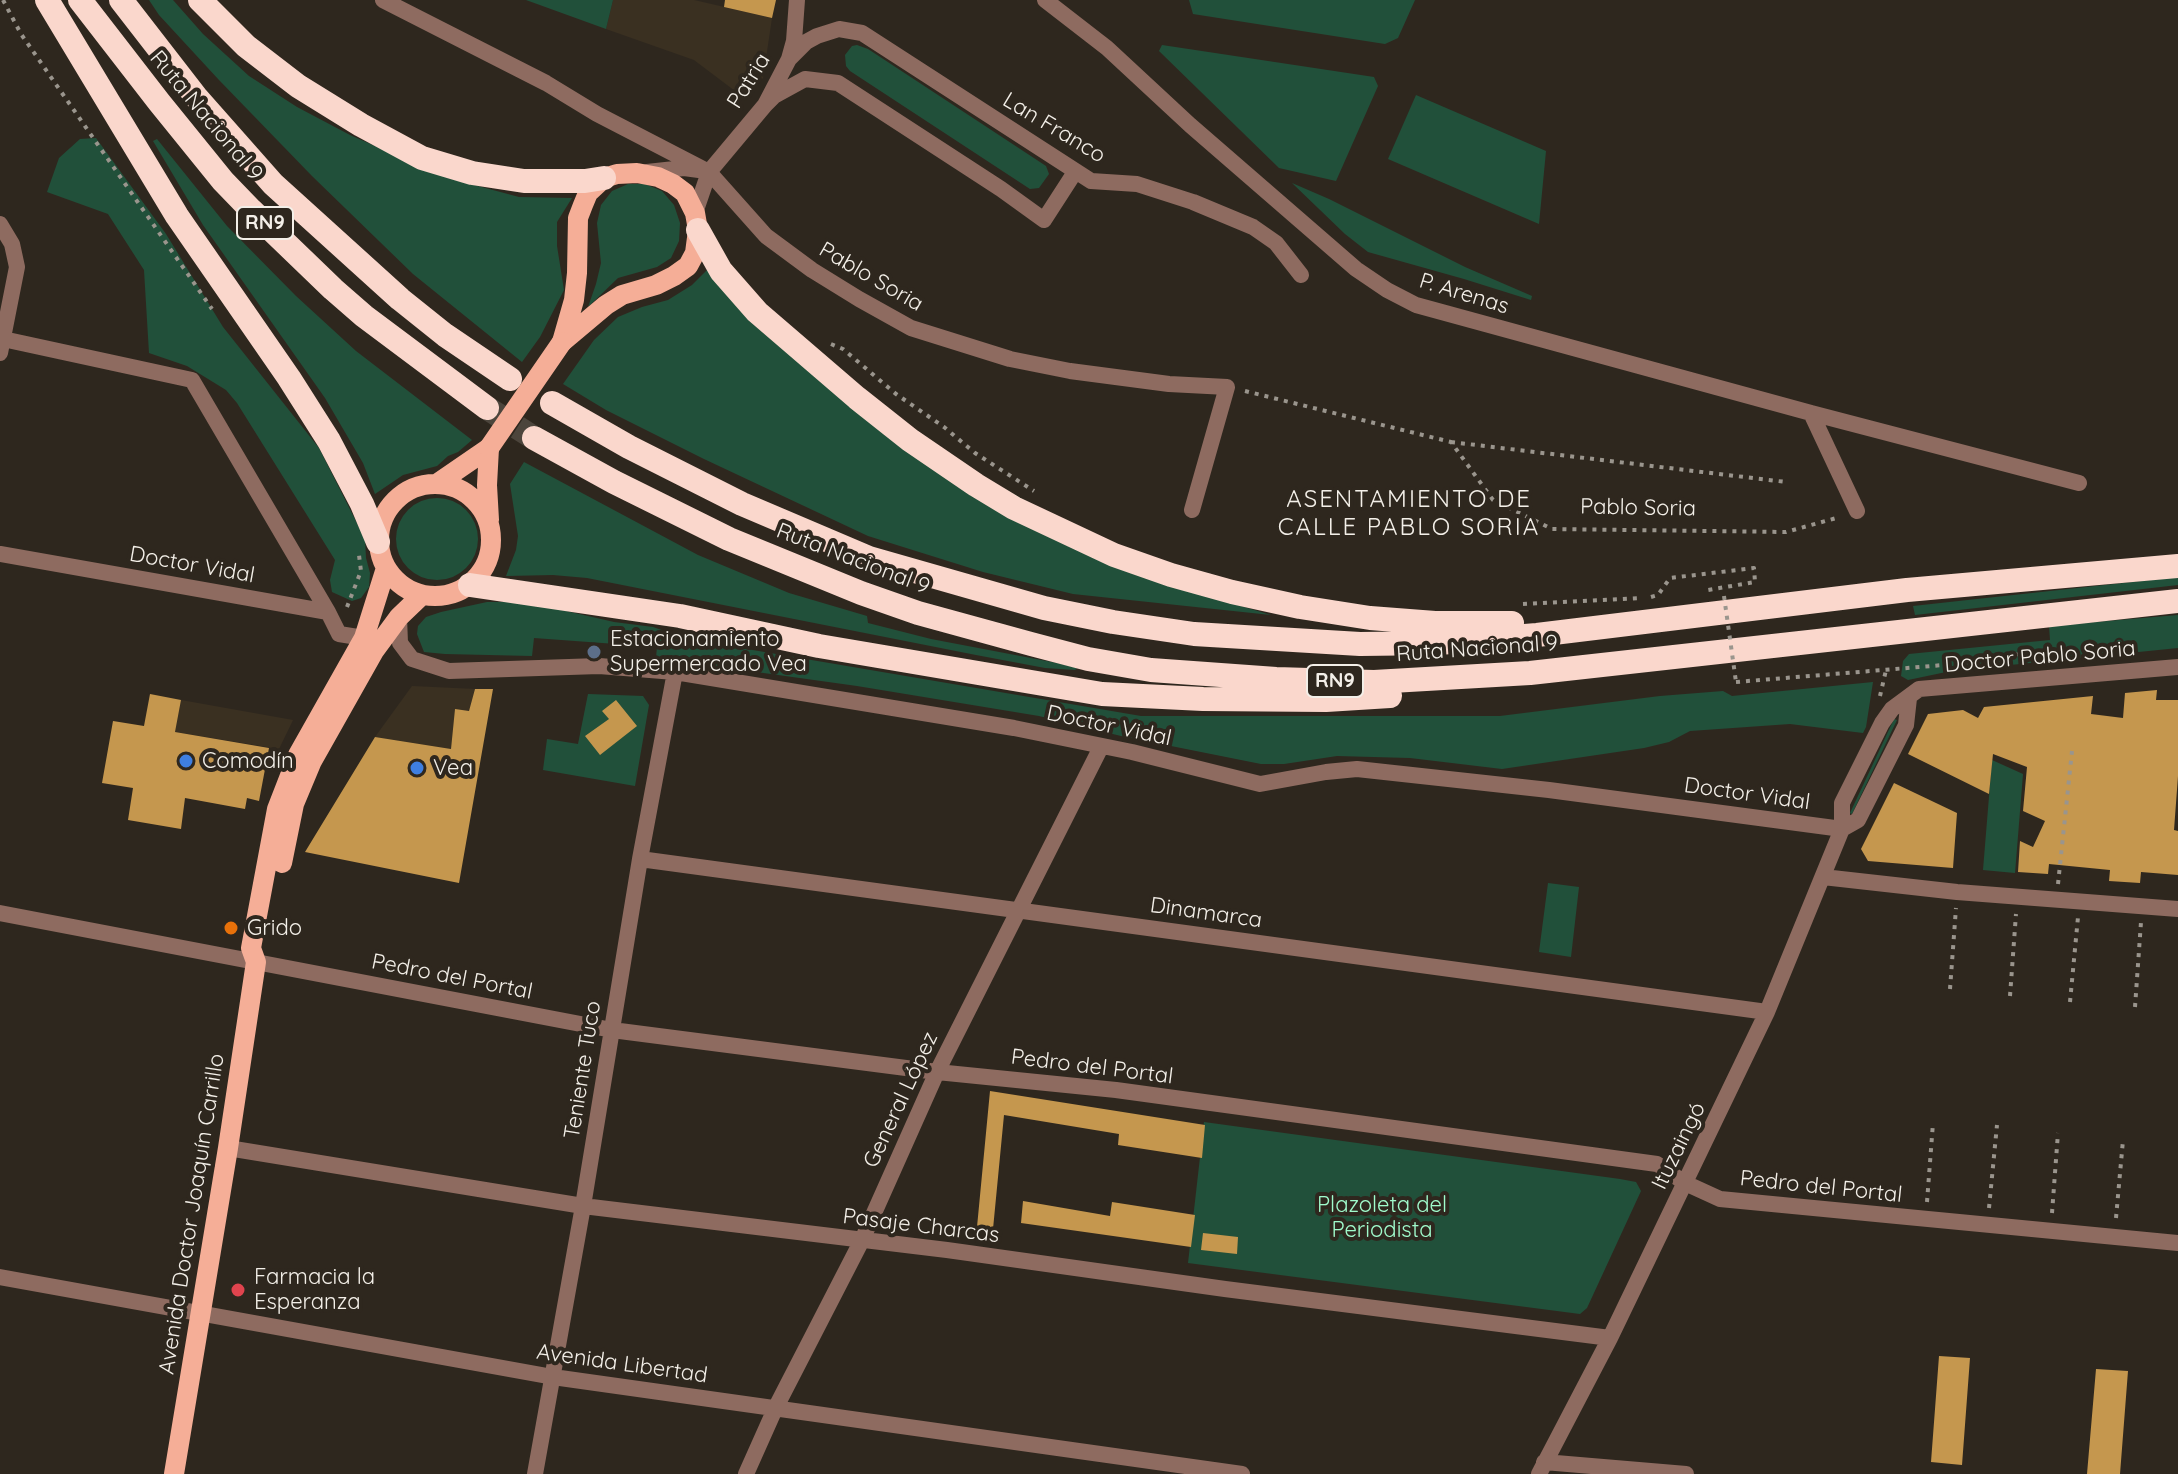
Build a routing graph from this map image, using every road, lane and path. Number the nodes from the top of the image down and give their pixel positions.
1 (3, 0) edge
2 (47, 0) edge
3 (80, 0) edge
4 (121, 0) edge
5 (200, 0) edge
6 (797, 0) edge
7 (1045, 0) edge
8 (395, 2) edge
9 (789, 59) junction
10 (765, 105) junction
11 (709, 172) junction
12 (1075, 172) junction
13 (637, 173) junction
14 (604, 178) junction
15 (697, 222) junction
16 (0, 224) edge
17 (1301, 275) dead end
18 (4, 308) edge
19 (220, 321) dead end
20 (562, 342) junction
21 (1, 346) edge
22 (805, 353) junction
23 (510, 379) dead end
24 (1227, 387) junction
25 (552, 403) dead end
26 (487, 408) tunnel mouth
27 (1811, 413) junction
28 (534, 438) tunnel mouth
29 (1451, 442) junction
30 (489, 448) junction
31 (1786, 482) dead end
32 (438, 483) junction
33 (2079, 483) dead end
34 (1035, 491) dead end
35 (1192, 510) dead end
36 (1857, 511) joint
37 (490, 523) junction
38 (369, 546) junction
39 (0, 554) edge
40 (2178, 566) edge
41 (386, 568) junction
42 (1755, 582) dead end
43 (470, 585) junction
44 (422, 595) junction
45 (1724, 596) dead end
46 (2178, 601) edge
47 (1510, 605) dead end
48 (328, 612) junction
49 (399, 617) junction
50 (1631, 624) junction
51 (339, 634) junction
52 (364, 638) junction
53 (2178, 667) edge
54 (675, 672) junction
55 (1530, 673) junction
56 (2036, 678) junction
57 (1909, 698) joint
58 (1101, 747) junction
59 (2072, 751) dead end
60 (1842, 829) junction
61 (640, 859) junction
62 (1823, 877) junction
63 (1957, 892) junction
64 (2017, 897) junction
65 (2056, 900) junction
66 (2080, 901) junction
67 (2143, 906) junction
68 (1018, 909) junction
69 (2178, 909) edge
70 (0, 913) edge
71 (256, 962) junction
72 (1950, 989) dead end
73 (2010, 996) dead end
74 (2070, 1002) dead end
75 (2135, 1007) dead end
76 (1767, 1012) junction
77 (612, 1030) junction
78 (937, 1072) junction
79 (1933, 1123) dead end
80 (1997, 1125) dead end
81 (2058, 1133) dead end
82 (2123, 1140) dead end
83 (228, 1148) junction
84 (1685, 1183) junction
85 (583, 1206) junction
86 (1925, 1220) junction
87 (1987, 1226) junction
88 (2051, 1231) junction
89 (2115, 1237) junction
90 (862, 1240) junction
91 (2178, 1243) edge
92 (0, 1277) edge
93 (201, 1314) junction
94 (1610, 1338) junction
95 (553, 1377) junction
96 (775, 1409) junction
97 (1542, 1468) edge
98 (174, 1474) edge
99 (535, 1474) edge
100 (746, 1474) edge
101 (1242, 1474) edge
102 (1686, 1474) edge

1 - 19 path
2 - 38 highway
3 - 26 highway, Ruta Nacional 9 / RN9
4 - 23 highway, Ruta Nacional 9 / RN9
5 - 14 highway
6 - 9 street, Patria
7 - 27 street, P. Arenas
8 - 11 street, Pablo Soria
9 - 10 street, Patria
9 - 12 street, Lan Franco
10 - 11 street, Patria
10 - 12 street
11 - 13 street
11 - 15 street
11 - 24 street, Pablo Soria
12 - 17 street, Lan Franco
13 - 14 main road
13 - 15 main road
14 - 20 main road
15 - 20 main road
15 - 22 highway
16 - 18 street
18 - 21 street
20 - 30 main road, bridge
21 - 48 street
22 - 34 path
22 - 50 highway
24 - 29 path, Pablo Soria
24 - 35 street
25 - 50 highway, Ruta Nacional 9 / RN9
27 - 33 street, P. Arenas
27 - 36 street
28 - 55 highway, Ruta Nacional 9 / RN9
29 - 31 path, Pablo Soria
29 - 36 path, Pablo Soria
30 - 32 main road
30 - 37 main road
32 - 37 main road
32 - 38 main road
37 - 43 main road
38 - 41 main road
38 - 51 path
39 - 48 street, Doctor Vidal
40 - 50 highway, Ruta Nacional 9 / RN9
41 - 44 main road
41 - 52 main road, Avenida Doctor Joaquín Carrillo
42 - 47 path
43 - 44 main road
43 - 55 highway
44 - 49 main road, Avenida Doctor Joaquín Carrillo
45 - 56 path, bridge
46 - 55 highway, Ruta Nacional 9 / RN9
48 - 51 street
49 - 54 street, Doctor Vidal
49 - 71 main road, Avenida Doctor Joaquín Carrillo
51 - 52 street
52 - 71 main road, Avenida Doctor Joaquín Carrillo
53 - 56 street, Doctor Pablo Soria
54 - 58 street, Doctor Vidal
54 - 61 street, Teniente Tuco
56 - 57 street, Doctor Pablo Soria
57 - 60 street, Ituzaingó
58 - 60 street, Doctor Vidal
58 - 68 street, General López
59 - 65 path
60 - 62 street, Ituzaingó
61 - 68 street, Dinamarca
61 - 77 street, Teniente Tuco
62 - 63 street
62 - 76 street, Ituzaingó
63 - 64 street
63 - 72 path
64 - 65 street
64 - 73 path
65 - 66 street
66 - 67 street
66 - 74 path
67 - 69 street
67 - 75 path
68 - 76 street, Dinamarca
68 - 78 street, General López
70 - 71 street, Pedro del Portal
71 - 77 street, Pedro del Portal
71 - 83 main road, Avenida Doctor Joaquín Carrillo
76 - 84 street, Ituzaingó
77 - 78 street, Pedro del Portal
77 - 85 street, Teniente Tuco
78 - 84 street, Pedro del Portal
78 - 90 street, General López
79 - 86 path
80 - 87 path
81 - 88 path
82 - 89 path
83 - 85 street, Pasaje Charcas
83 - 93 main road, Avenida Doctor Joaquín Carrillo
84 - 86 street, Pedro del Portal
84 - 94 street, Ituzaingó
85 - 90 street, Pasaje Charcas
85 - 95 street, Teniente Tuco
86 - 87 street, Pedro del Portal
87 - 88 street, Pedro del Portal
88 - 89 street, Pedro del Portal
89 - 91 street, Pedro del Portal
90 - 94 street, Pasaje Charcas
90 - 96 street, General López
92 - 93 street, Avenida Libertad
93 - 95 street, Avenida Libertad
93 - 98 main road, Avenida Doctor Joaquín Carrillo
94 - 97 street, Ituzaingó
95 - 96 street, Avenida Libertad
95 - 99 street, Teniente Tuco
96 - 100 street, General López
96 - 101 street, Avenida Libertad
97 - 102 street

